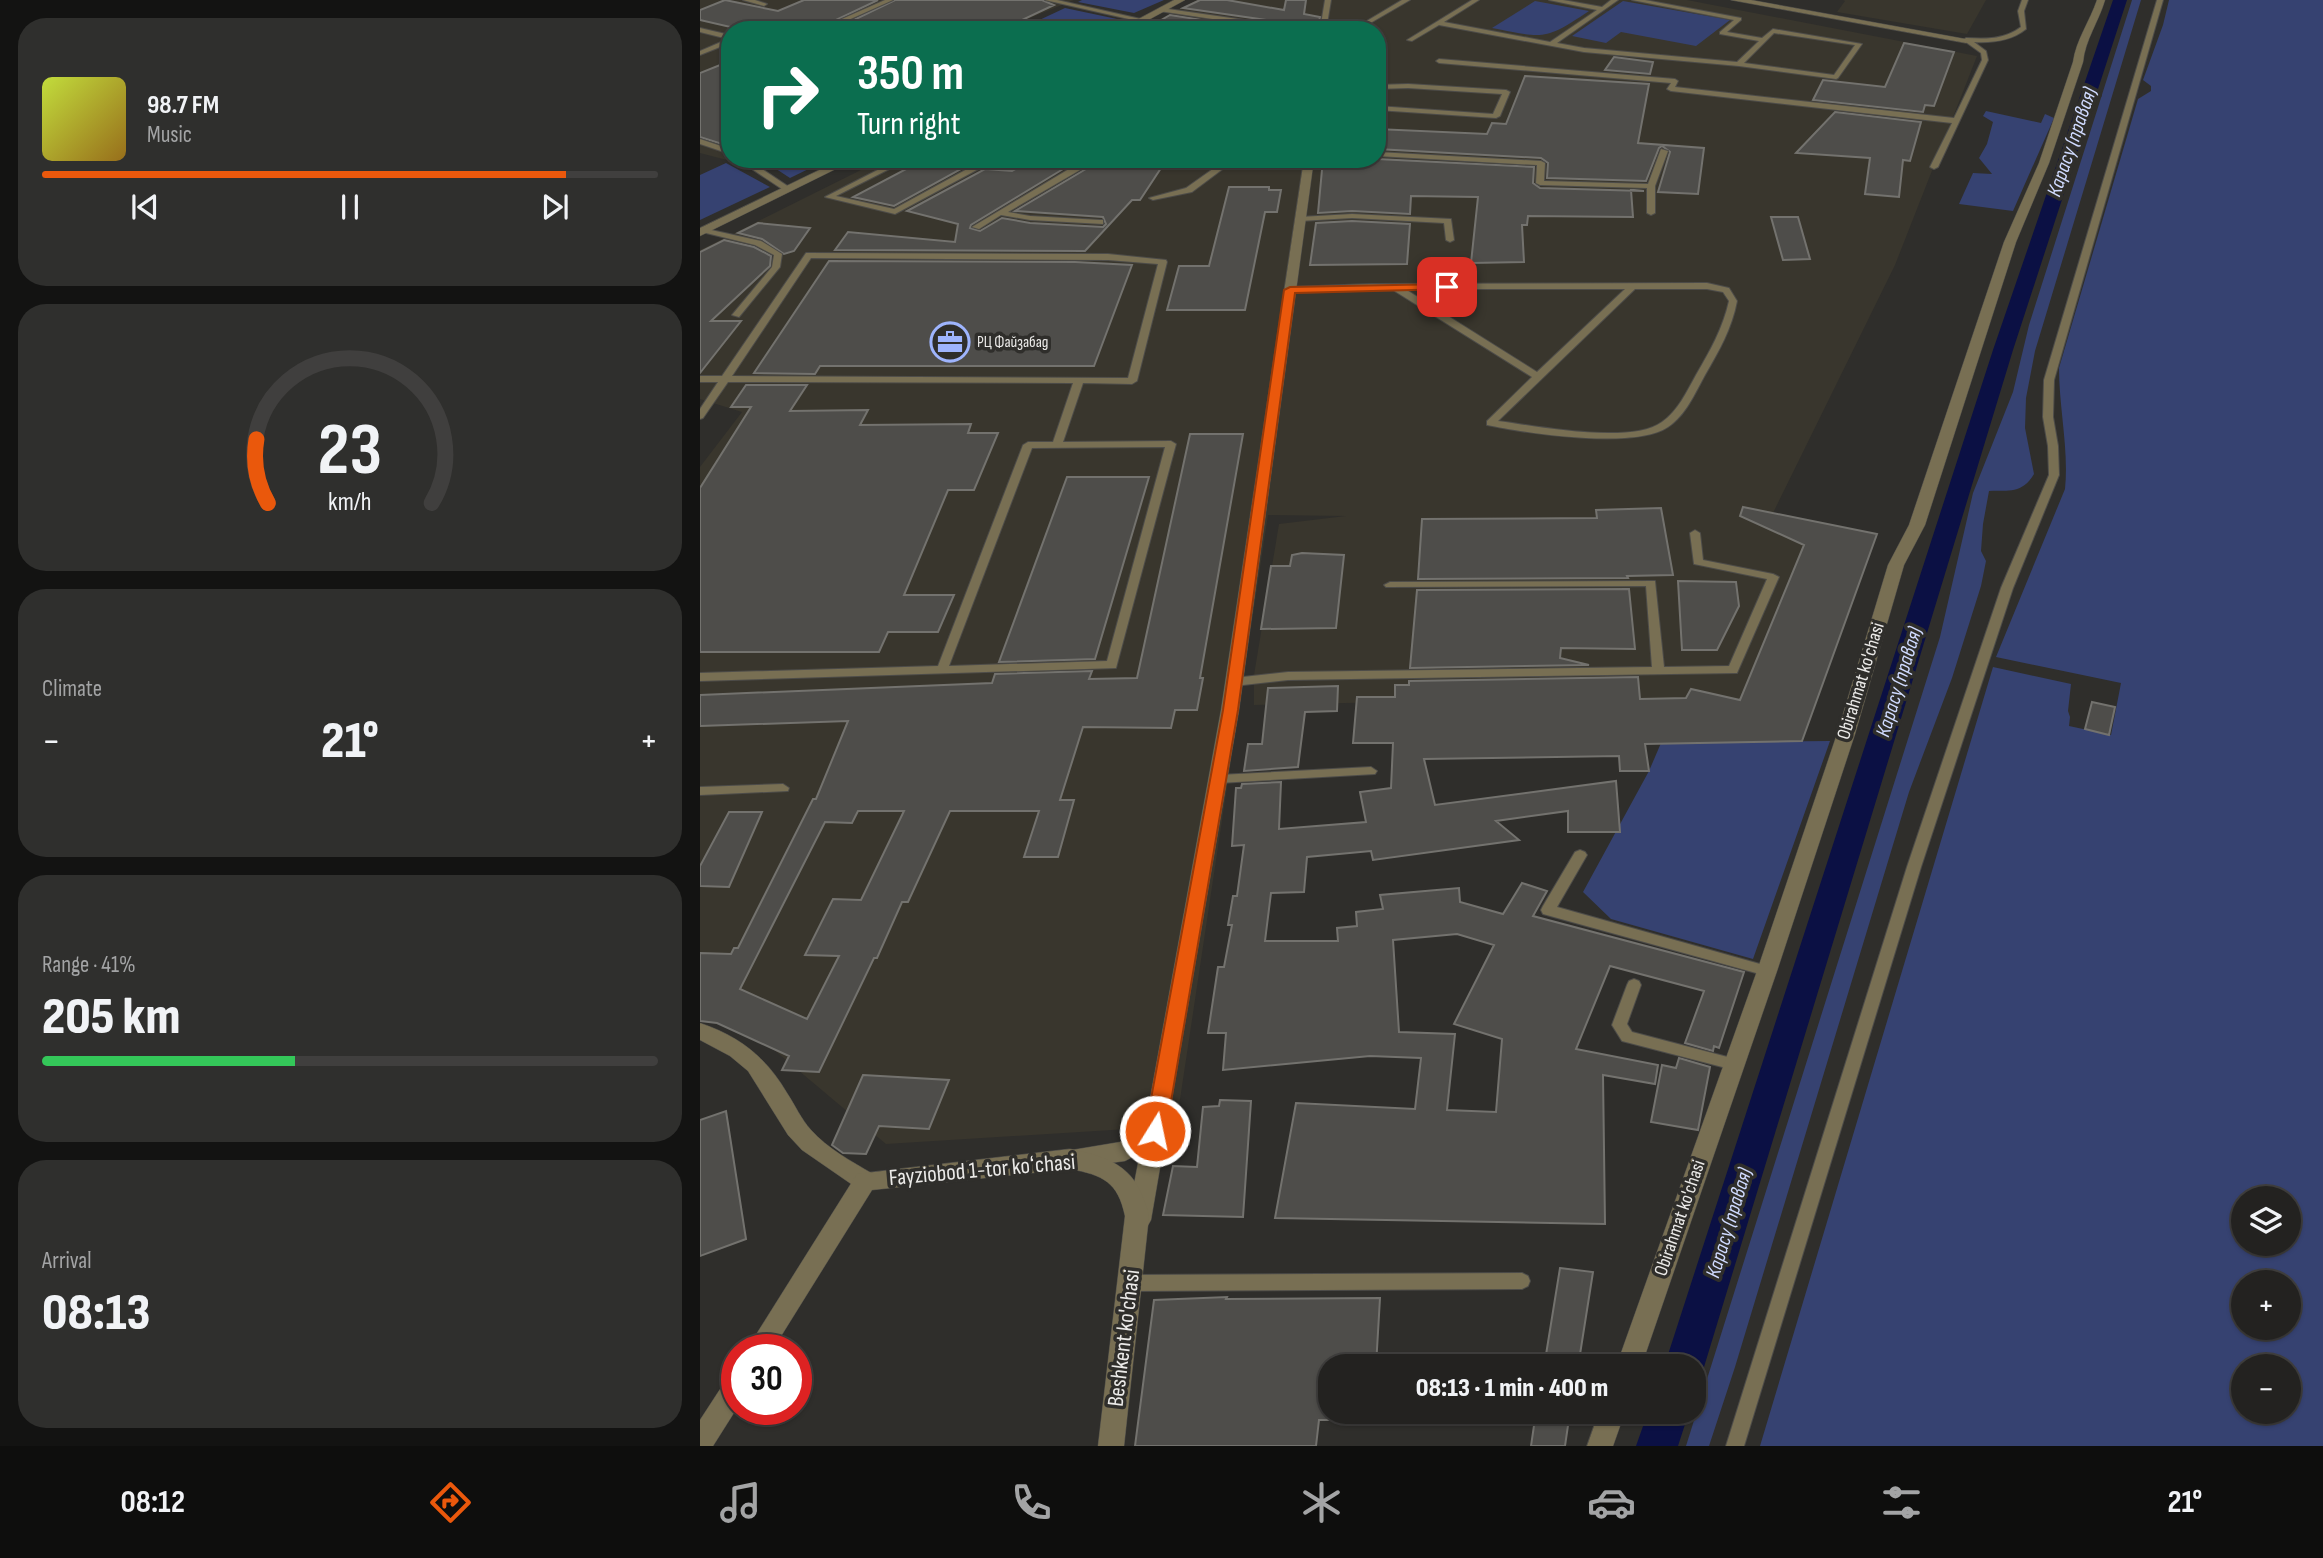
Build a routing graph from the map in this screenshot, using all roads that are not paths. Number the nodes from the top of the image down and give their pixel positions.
1 (746, 0) edge
2 (890, 0) edge
3 (1048, 0) edge
4 (1181, 0) edge
5 (1328, 0) edge
6 (1407, 0) edge
7 (1476, 0) edge
8 (1552, 0) edge
9 (1615, 0) edge
10 (1635, 0) edge
11 (1735, 0) edge
12 (2025, 0) edge
13 (2102, 0) edge
14 (2160, 0) edge
15 (764, 4) dead end
16 (1603, 9) junction
17 (1161, 10) junction
18 (1142, 20) joint
19 (841, 21) edge
20 (1238, 21) edge
21 (1324, 21) edge
22 (1370, 21) edge
23 (1438, 23) junction
24 (700, 30) edge
25 (721, 36) edge
26 (2003, 38) junction
27 (1410, 40) dead end
28 (1764, 40) junction
29 (1966, 40) junction
30 (721, 43) edge
31 (1551, 44) junction
32 (1984, 52) junction
33 (700, 53) edge
34 (1439, 61) dead end
35 (1739, 64) junction
36 (1386, 89) edge
37 (1386, 109) edge
38 (1957, 121) junction
39 (700, 141) edge
40 (721, 149) edge
41 (1664, 151) dead end
42 (1386, 154) edge
43 (1934, 167) dead end
44 (755, 168) edge
45 (832, 168) edge
46 (887, 168) edge
47 (976, 168) edge
48 (1077, 168) edge
49 (1220, 168) edge
50 (1307, 168) edge
51 (1651, 186) junction
52 (788, 189) junction
53 (1153, 198) dead end
54 (1001, 213) junction
55 (1651, 213) dead end
56 (1300, 219) junction
57 (1100, 222) dead end
58 (976, 227) dead end
59 (702, 231) edge
60 (1450, 240) dead end
61 (1633, 286) junction
62 (1394, 287) junction
63 (1290, 290) junction
64 (736, 315) dead end
65 (1538, 377) junction
66 (700, 379) edge
67 (727, 379) junction
68 (1079, 380) junction
69 (700, 416) edge
70 (1057, 445) junction
71 (1695, 533) dead end
72 (1390, 585) dead end
73 (942, 670) junction
74 (1658, 671) junction
75 (700, 677) edge
76 (1234, 682) junction
77 (1371, 771) dead end
78 (1219, 779) junction
79 (783, 788) dead end
80 (700, 791) edge
81 (1580, 855) dead end
82 (1767, 971) junction
83 (1634, 985) dead end
84 (700, 1031) edge
85 (1734, 1064) junction
86 (1155, 1131) junction
87 (1070, 1159) junction
88 (865, 1181) junction
89 (1125, 1181) joint
90 (1137, 1231) junction
91 (1522, 1281) dead end
92 (1130, 1283) junction
93 (768, 1334) edge
94 (1633, 1354) edge
95 (721, 1410) edge
96 (1608, 1424) edge
97 (700, 1443) edge
98 (1111, 1446) edge
99 (1600, 1446) edge
100 (1735, 1446) edge

1 - 15 lane
2 - 19 lane
3 - 18 lane
4 - 17 street
5 - 21 lane
6 - 22 lane
7 - 23 lane
8 - 16 lane
9 - 16 lane
10 - 28 lane
11 - 29 street
12 - 26 lane
13 - 82 street, Obirahmat ko'chasi
14 - 100 lane
16 - 31 lane
17 - 18 street
17 - 20 lane
23 - 27 lane
23 - 31 lane
24 - 25 lane
26 - 29 lane
26 - 32 lane
28 - 35 lane
28 - 35 lane
29 - 32 lane
30 - 33 lane
31 - 35 lane
32 - 38 lane
34 - 38 lane
36 - 37 lane
38 - 43 lane
39 - 40 lane
41 - 51 lane
42 - 51 lane
44 - 52 lane
45 - 52 street
46 - 47 lane
48 - 54 lane
49 - 53 lane
50 - 56 street, Beshkent ko'chasi
51 - 55 lane
52 - 59 street
54 - 57 lane
54 - 58 lane
56 - 60 lane
56 - 63 street, Beshkent ko'chasi
59 - 64 lane
61 - 62 lane
61 - 65 lane
61 - 65 lane
62 - 63 lane
62 - 65 lane
63 - 76 street, Beshkent ko'chasi
66 - 67 lane
67 - 68 lane
67 - 68 lane
67 - 69 lane
68 - 70 lane
70 - 73 lane
70 - 73 lane
71 - 74 lane
72 - 74 lane
73 - 75 lane
74 - 76 lane
76 - 78 street, Beshkent ko'chasi
77 - 78 lane
78 - 86 street, Beshkent ko'chasi
79 - 80 lane
81 - 82 lane
82 - 85 street, Obirahmat ko'chasi
83 - 85 lane
84 - 88 street
85 - 94 street, Obirahmat ko'chasi
86 - 87 street
86 - 90 street, Beshkent ko'chasi
87 - 88 street, Fayziobod 1-tor koʻchasi
87 - 89 street, Fayziobod 1-tor koʻchasi
88 - 93 street, Fayziobod 1-tor koʻchasi
89 - 90 street, Beshkent ko'chasi
90 - 92 street, Beshkent ko'chasi
91 - 92 lane
92 - 98 street, Beshkent ko'chasi
95 - 97 street
96 - 99 street

